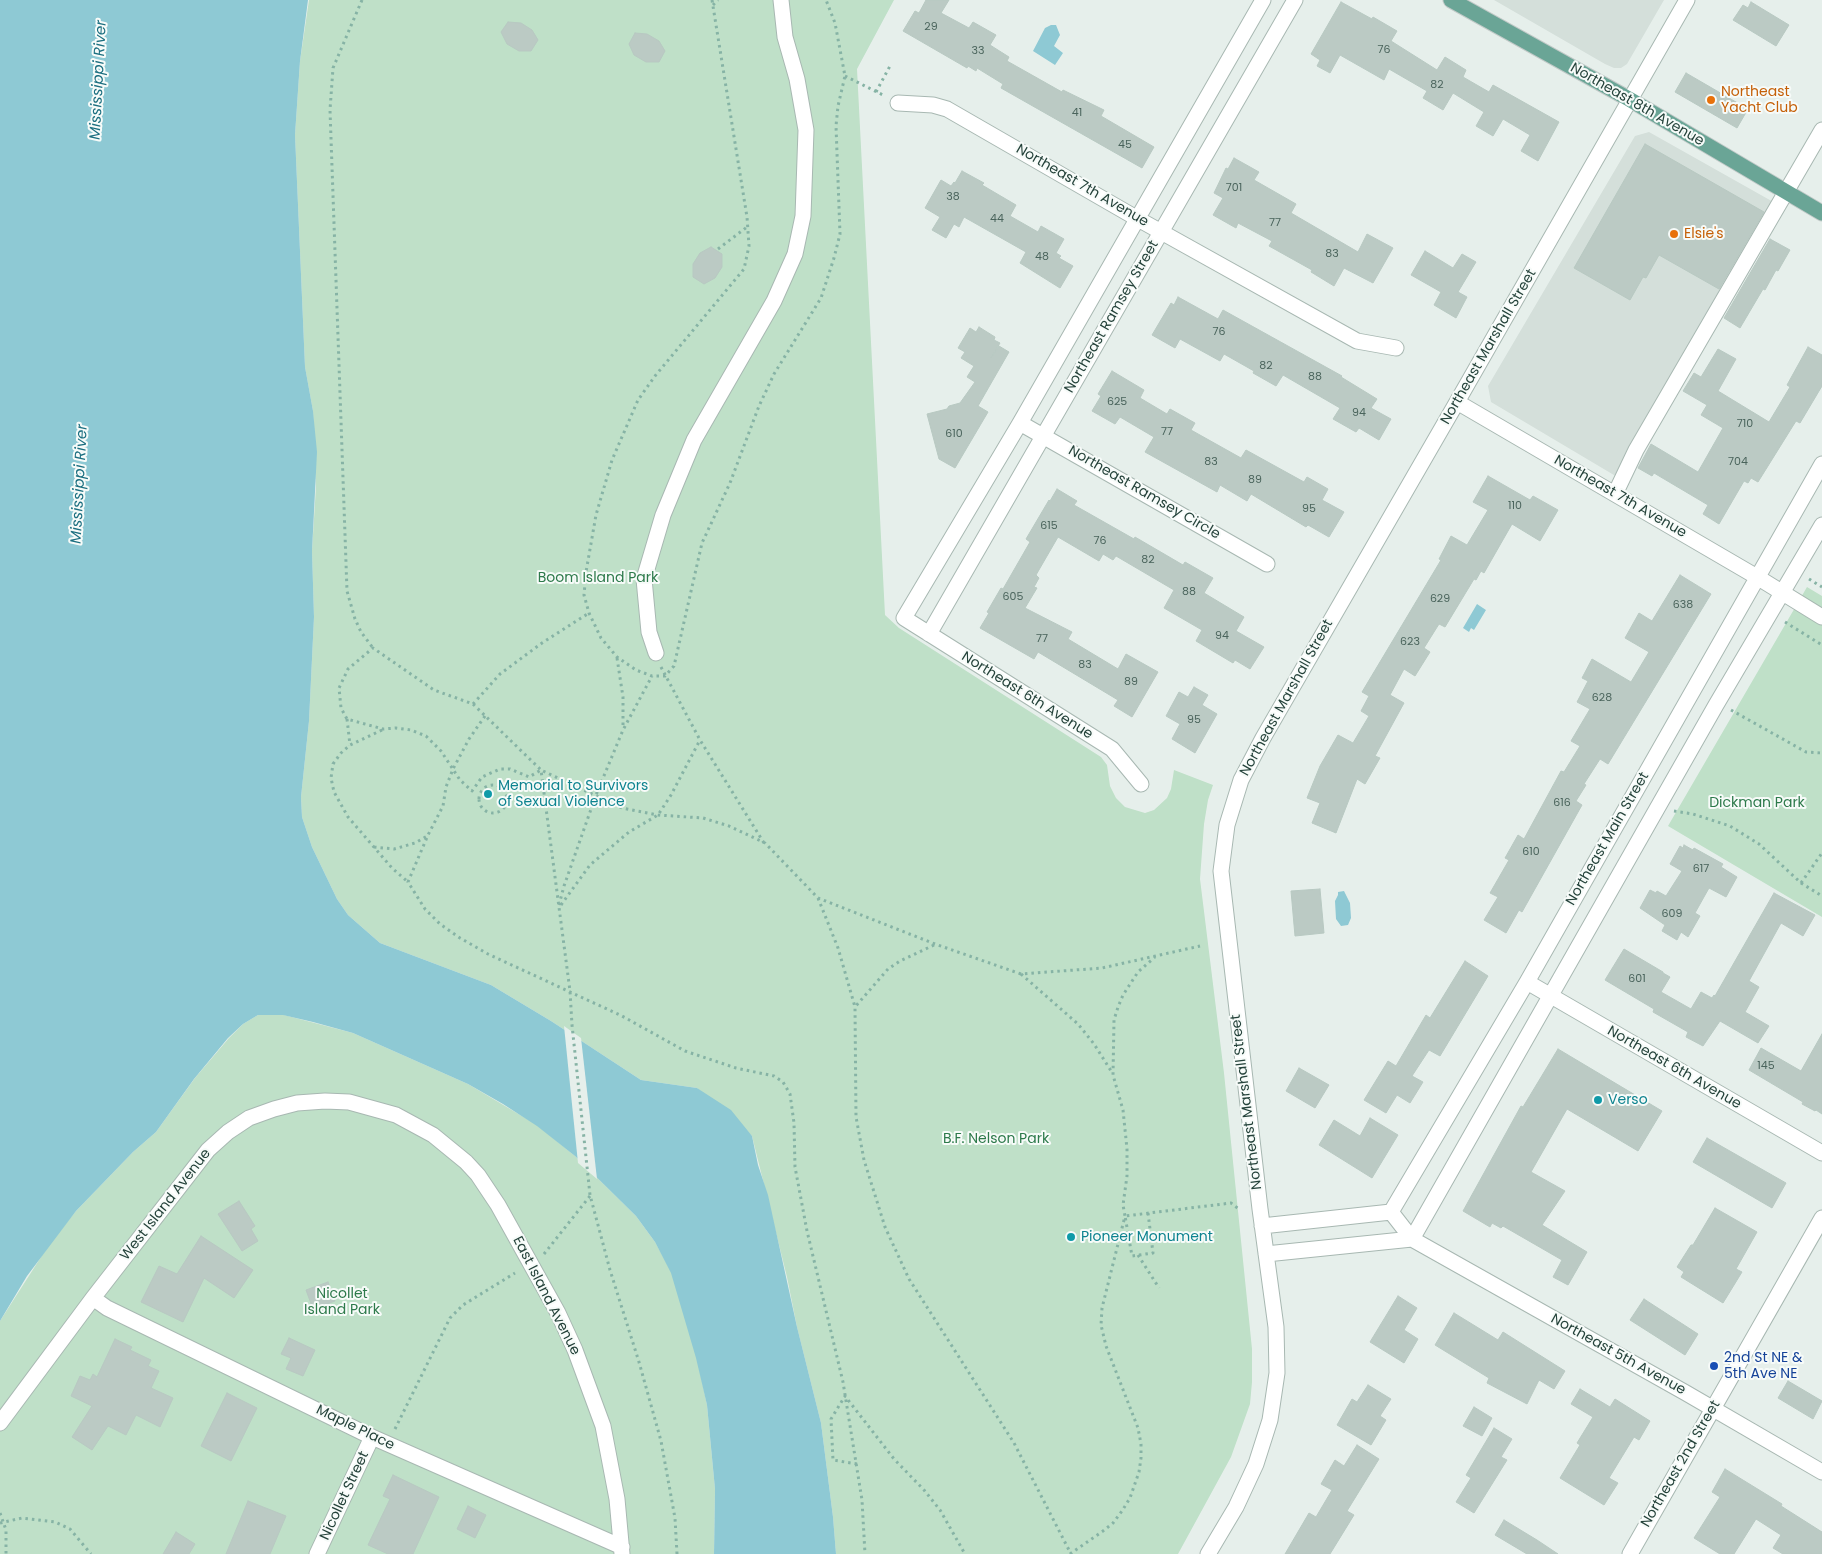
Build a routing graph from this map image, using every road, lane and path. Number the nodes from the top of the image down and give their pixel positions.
1 (362, 0) edge
2 (712, 0) edge
3 (718, 0) edge
4 (781, 0) edge
5 (826, 0) edge
6 (1263, 0) edge
7 (1295, 0) edge
8 (1451, 0) edge
9 (1687, 0) edge
10 (713, 5) junction
11 (890, 66) dead end
12 (845, 76) junction
13 (876, 92) junction
14 (1629, 99) junction
15 (898, 103) joint
16 (1822, 130) edge
17 (1786, 193) junction
18 (1822, 213) edge
19 (1138, 219) junction
20 (747, 226) junction
21 (1162, 232) junction
22 (718, 249) dead end
23 (1396, 348) dead end
24 (1457, 402) junction
25 (1020, 423) junction
26 (1044, 435) junction
27 (1822, 464) edge
28 (1615, 494) junction
29 (1822, 525) edge
30 (1267, 564) dead end
31 (1757, 577) junction
32 (1806, 578) dead end
33 (1822, 587) edge
34 (1783, 594) junction
35 (589, 613) junction
36 (1822, 617) edge
37 (904, 618) joint
38 (1782, 620) dead end
39 (928, 634) junction
40 (1822, 645) edge
41 (373, 648) junction
42 (656, 653) joint
43 (617, 657) junction
44 (652, 676) junction
45 (665, 676) junction
46 (473, 704) junction
47 (1731, 710) dead end
48 (485, 716) junction
49 (347, 719) junction
50 (382, 729) junction
51 (623, 730) junction
52 (700, 740) junction
53 (350, 745) junction
54 (1822, 753) edge
55 (454, 769) junction
56 (542, 770) junction
57 (1141, 784) dead end
58 (472, 791) junction
59 (480, 794) junction
60 (596, 795) junction
61 (1673, 811) dead end
62 (658, 815) junction
63 (428, 835) junction
64 (764, 843) junction
65 (373, 847) junction
66 (1822, 854) edge
67 (408, 882) junction
68 (1801, 883) junction
69 (1822, 896) edge
70 (818, 898) junction
71 (559, 907) junction
72 (934, 944) junction
73 (1200, 946) dead end
74 (1158, 955) junction
75 (1021, 974) junction
76 (1527, 982) junction
77 (570, 991) junction
78 (1550, 996) junction
79 (855, 1007) junction
80 (1114, 1075) junction
81 (396, 1115) joint
82 (1822, 1154) edge
83 (590, 1196) junction
84 (1240, 1210) dead end
85 (1391, 1212) junction
86 (1148, 1213) junction
87 (1125, 1216) junction
88 (1822, 1218) edge
89 (1262, 1226) junction
90 (1817, 1238) edge
91 (1412, 1239) junction
92 (1266, 1254) junction
93 (1138, 1255) junction
94 (542, 1256) dead end
95 (514, 1273) dead end
96 (1159, 1288) dead end
97 (92, 1298) junction
98 (845, 1396) junction
99 (1713, 1408) junction
100 (0, 1423) edge
101 (395, 1430) dead end
102 (372, 1438) junction
103 (857, 1464) junction
104 (1822, 1472) edge
105 (0, 1513) edge
106 (2, 1522) edge
107 (622, 1550) edge
108 (6, 1554) edge
109 (91, 1554) edge
110 (317, 1554) edge
111 (677, 1554) edge
112 (865, 1554) edge
113 (965, 1554) edge
114 (1070, 1554) edge
115 (1208, 1554) edge
116 (1630, 1554) edge

1 - 41 path
2 - 10 path
3 - 10 path
4 - 42 street
5 - 12 path
6 - 19 street, Northeast Ramsey Street
7 - 21 street, Northeast Ramsey Street
8 - 14 main road, Northeast 8th Avenue
9 - 14 street, Northeast Marshall Street
10 - 20 path
11 - 13 path
12 - 13 path
12 - 45 path
13 - 15 path
14 - 17 main road, Northeast 8th Avenue
14 - 24 street, Northeast Marshall Street
15 - 19 street, Northeast 7th Avenue
16 - 17 street
17 - 18 main road, Northeast 8th Avenue
17 - 28 street
19 - 21 street, Northeast 7th Avenue
19 - 25 street, Northeast Ramsey Street
20 - 22 path
20 - 35 path
21 - 23 street, Northeast 7th Avenue
21 - 26 street, Northeast Ramsey Street
24 - 28 street, Northeast 7th Avenue
24 - 89 street, Northeast Marshall Street
25 - 26 street, Northeast Ramsey Circle
25 - 37 street, Northeast Ramsey Street
26 - 30 street, Northeast Ramsey Circle
26 - 39 street, Northeast Ramsey Street
27 - 31 street, Northeast Main Street
28 - 31 street, Northeast 7th Avenue
29 - 34 street, Northeast Main Street
31 - 34 street, Northeast 7th Avenue
31 - 76 street, Northeast Main Street
32 - 33 path
34 - 36 street, Northeast 7th Avenue
34 - 78 street, Northeast Main Street
35 - 43 path
35 - 46 path
37 - 39 street, Northeast 6th Avenue
38 - 40 path
39 - 57 street, Northeast 6th Avenue
41 - 46 path
41 - 49 path
42 - 45 path
43 - 44 path
43 - 51 path
44 - 45 path
44 - 51 path
45 - 52 path
46 - 48 path
47 - 54 path
48 - 55 path
48 - 56 path
49 - 50 path
49 - 53 path
50 - 53 path
50 - 55 path
51 - 60 path
52 - 62 path
52 - 64 path
53 - 65 path
55 - 58 path
55 - 63 path
56 - 58 path
56 - 60 path
56 - 71 path
58 - 59 path
59 - 59 path
60 - 62 path
60 - 71 path
61 - 68 path
62 - 64 path
62 - 71 path
63 - 65 path
63 - 67 path
64 - 70 path
65 - 67 path
66 - 68 path
67 - 77 path
68 - 69 path
70 - 72 path
70 - 79 path
71 - 77 path
72 - 75 path
72 - 79 path
73 - 74 path
74 - 75 path
74 - 80 path
75 - 80 path
76 - 78 street, Northeast 6th Avenue
76 - 85 street, Northeast Main Street
77 - 83 path
77 - 98 path
78 - 82 street, Northeast 6th Avenue
78 - 91 street, Northeast Main Street
79 - 114 path
80 - 87 path
81 - 97 street, West Island Avenue
81 - 107 street, East Island Avenue
83 - 94 path
83 - 111 path
84 - 86 path
85 - 89 street
85 - 91 street, Northeast 5th Avenue
86 - 87 path
86 - 93 path
87 - 93 path
87 - 114 path
88 - 90 street, Northeast 2nd Street
89 - 92 street, Northeast Marshall Street
90 - 99 street, Northeast 2nd Street
91 - 92 street
91 - 99 street, Northeast 5th Avenue
92 - 115 street, Northeast Marshall Street
93 - 96 path
95 - 101 path
97 - 100 street, West Island Avenue
97 - 102 street, Maple Place
98 - 103 path
98 - 103 path
98 - 113 path
99 - 104 street, Northeast 5th Avenue
99 - 116 street, Northeast 2nd Street
102 - 107 street, Maple Place
102 - 110 street, Nicollet Street
103 - 112 path
105 - 106 path
106 - 108 path
106 - 109 path

